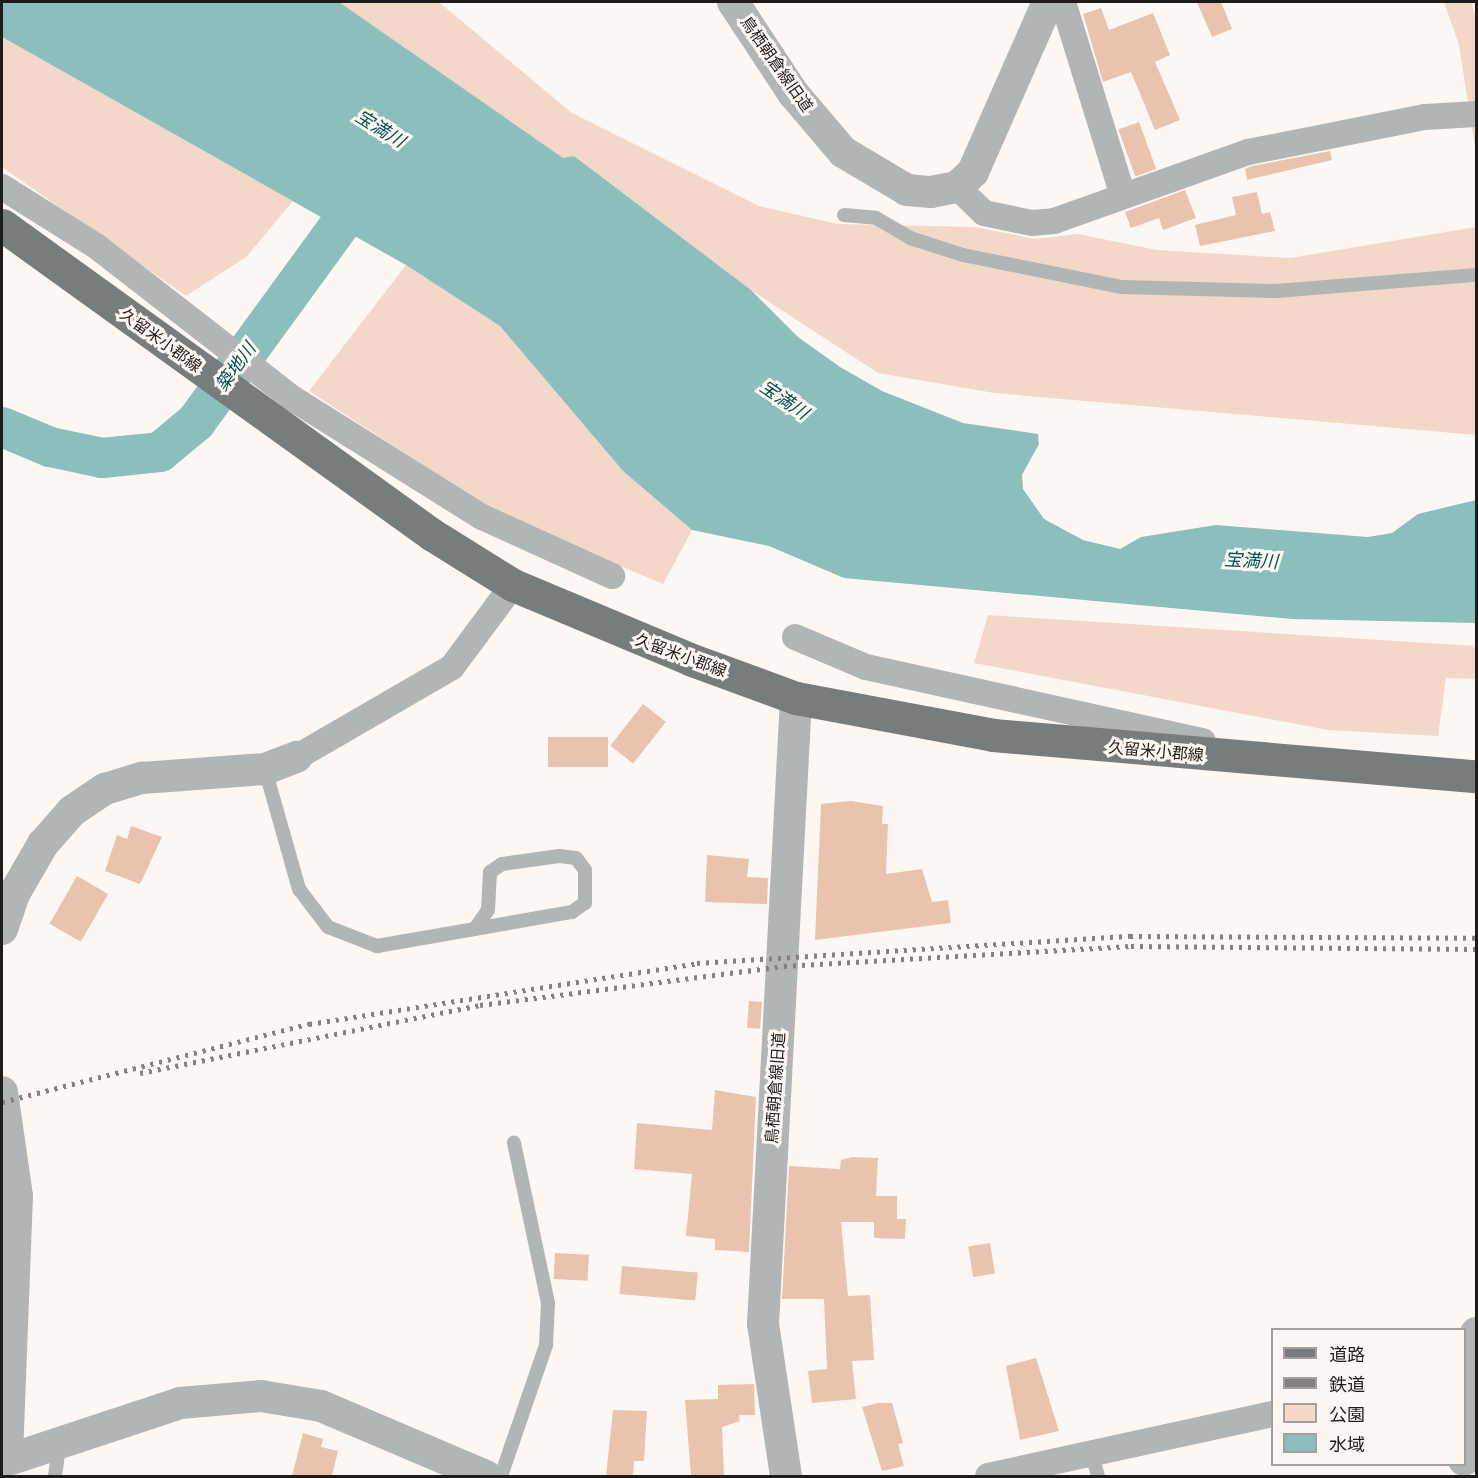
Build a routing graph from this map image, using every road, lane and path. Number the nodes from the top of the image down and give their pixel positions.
1 (733, 2) edge
2 (1048, 2) edge
3 (1064, 2) edge
4 (1476, 114) edge
5 (965, 179) junction
6 (2, 187) edge
7 (1122, 193) junction
8 (844, 215) dead end
9 (2, 225) edge
10 (1476, 275) edge
11 (612, 576) dead end
12 (513, 585) junction
13 (795, 637) dead end
14 (796, 698) junction
15 (297, 757) joint
16 (1302, 765) junction
17 (265, 769) junction
18 (1476, 776) edge
19 (476, 927) junction
20 (2, 929) edge
21 (2, 1092) edge
22 (514, 1143) dead end
23 (1476, 1333) edge
24 (1471, 1380) edge
25 (1271, 1414) edge
26 (1466, 1437) edge
27 (60, 1442) junction
28 (4, 1461) edge
29 (1095, 1465) edge
30 (56, 1476) edge
31 (486, 1476) edge
32 (501, 1476) edge
33 (786, 1476) edge
34 (988, 1476) edge

1 - 5 street, 鳥栖朝倉線旧道
2 - 5 street
3 - 7 street
4 - 7 street
5 - 7 street
6 - 11 street
8 - 10 lane
9 - 12 main road, 久留米小郡線
12 - 14 main road, 久留米小郡線
12 - 15 street
13 - 16 street
14 - 16 main road, 久留米小郡線
14 - 33 street, 鳥栖朝倉線旧道
15 - 17 street
16 - 18 main road, 久留米小郡線
17 - 19 lane
17 - 20 street
19 - 19 lane
21 - 28 street
22 - 32 lane
23 - 24 street, bridge
24 - 26 street
25 - 29 street
27 - 28 street
27 - 30 lane
27 - 31 street
29 - 34 street

